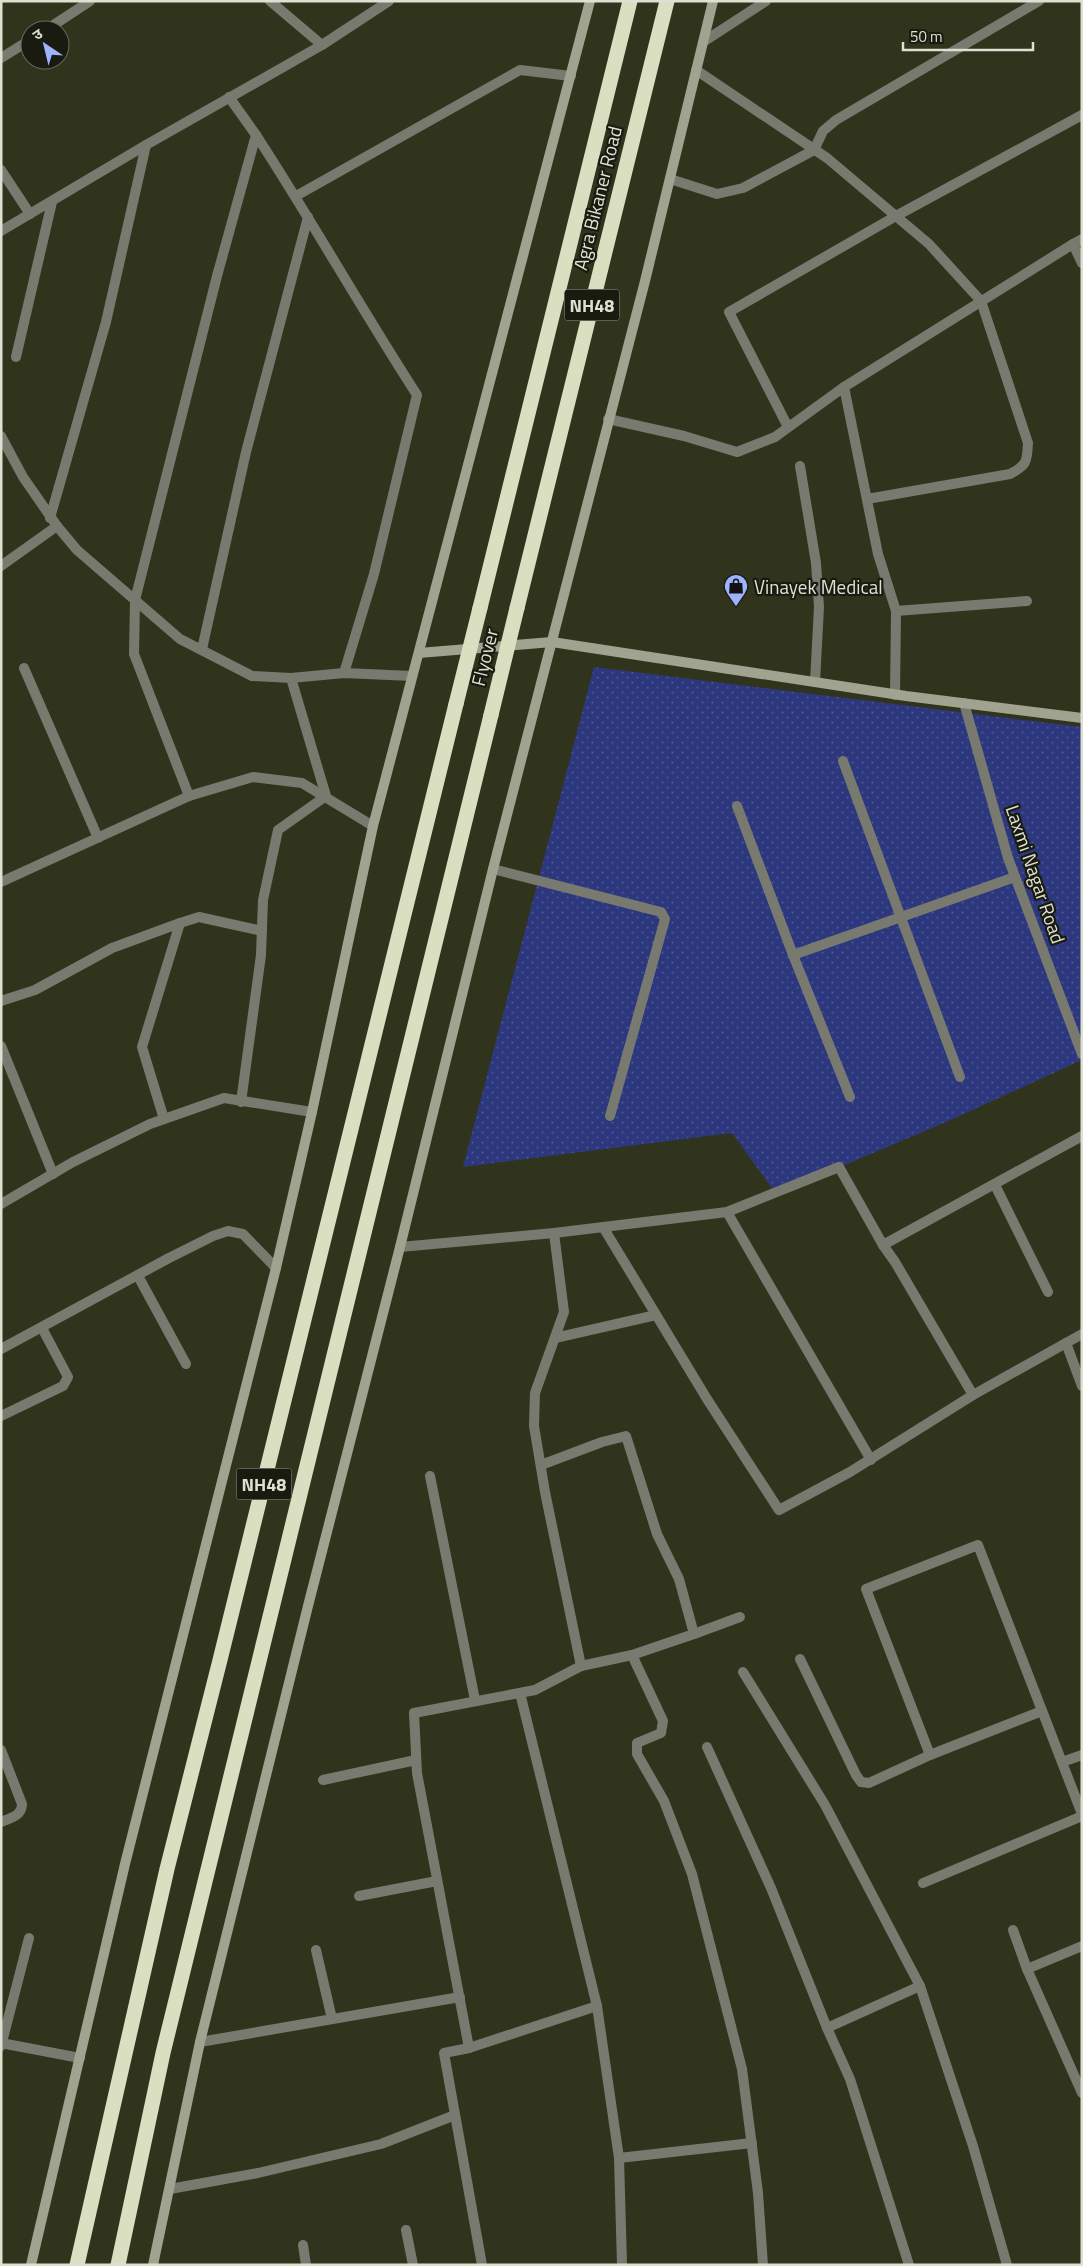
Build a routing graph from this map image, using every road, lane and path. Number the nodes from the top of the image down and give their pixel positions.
1 (90, 1) edge
2 (270, 1) edge
3 (389, 1) edge
4 (590, 1) edge
5 (630, 1) edge
6 (667, 1) edge
7 (713, 1) edge
8 (766, 1) edge
9 (1039, 1) edge
10 (61, 20) edge
11 (703, 42) junction
12 (322, 44) junction
13 (20, 46) edge
14 (1, 58) edge
15 (696, 70) junction
16 (572, 76) junction
17 (229, 97) junction
18 (1082, 115) edge
19 (256, 135) junction
20 (146, 145) junction
21 (814, 150) junction
22 (1, 170) edge
23 (670, 179) junction
24 (296, 196) junction
25 (52, 202) junction
26 (30, 214) junction
27 (896, 216) junction
28 (308, 218) junction
29 (1, 231) edge
30 (1077, 242) edge
31 (1082, 264) edge
32 (982, 301) junction
33 (16, 358) dead end
34 (844, 387) junction
35 (608, 419) junction
36 (788, 427) junction
37 (1, 436) edge
38 (800, 466) dead end
39 (867, 499) junction
40 (54, 522) junction
41 (1, 566) edge
42 (135, 600) junction
43 (1027, 601) dead end
44 (517, 608) joint
45 (896, 611) junction
46 (552, 642) junction
47 (202, 649) junction
48 (418, 653) junction
49 (24, 668) dead end
50 (344, 674) junction
51 (412, 676) junction
52 (291, 678) junction
53 (815, 682) junction
54 (895, 694) junction
55 (964, 704) junction
56 (1082, 718) edge
57 (843, 762) dead end
58 (189, 796) junction
59 (326, 796) junction
60 (737, 806) dead end
61 (373, 826) junction
62 (98, 838) junction
63 (492, 869) junction
64 (1015, 877) junction
65 (1, 882) edge
66 (900, 917) junction
67 (180, 923) junction
68 (262, 932) junction
69 (793, 955) junction
70 (1, 1001) edge
71 (1, 1046) edge
72 (1082, 1054) edge
73 (960, 1077) dead end
74 (850, 1097) dead end
75 (241, 1102) junction
76 (312, 1112) junction
77 (610, 1116) dead end
78 (164, 1119) junction
79 (1082, 1136) edge
80 (53, 1174) junction
81 (996, 1185) junction
82 (1, 1204) edge
83 (727, 1212) junction
84 (604, 1227) junction
85 (554, 1232) junction
86 (882, 1245) junction
87 (400, 1247) junction
88 (276, 1268) junction
89 (138, 1276) junction
90 (1048, 1292) dead end
91 (656, 1315) junction
92 (42, 1328) junction
93 (1082, 1334) edge
94 (554, 1338) junction
95 (1066, 1343) junction
96 (1, 1349) edge
97 (186, 1364) dead end
98 (1082, 1386) edge
99 (973, 1395) junction
100 (1, 1416) edge
101 (871, 1460) junction
102 (541, 1465) junction
103 (430, 1476) dead end
104 (740, 1618) dead end
105 (694, 1634) junction
106 (632, 1654) junction
107 (800, 1659) dead end
108 (581, 1666) junction
109 (743, 1672) dead end
110 (520, 1693) junction
111 (475, 1700) junction
112 (1042, 1711) junction
113 (707, 1747) dead end
114 (1, 1750) edge
115 (930, 1755) junction
116 (1082, 1755) edge
117 (416, 1760) junction
118 (1062, 1762) junction
119 (323, 1780) dead end
120 (1082, 1815) edge
121 (1, 1822) edge
122 (437, 1880) junction
123 (923, 1884) dead end
124 (359, 1896) dead end
125 (1013, 1930) dead end
126 (29, 1938) dead end
127 (1082, 1946) edge
128 (316, 1950) dead end
129 (1027, 1969) junction
130 (920, 1986) junction
131 (460, 1997) junction
132 (597, 2006) junction
133 (332, 2019) junction
134 (827, 2028) junction
135 (200, 2042) junction
136 (1, 2044) edge
137 (469, 2048) junction
138 (80, 2058) junction
139 (1082, 2092) edge
140 (455, 2115) junction
141 (752, 2143) junction
142 (619, 2158) junction
143 (170, 2189) junction
144 (406, 2230) dead end
145 (303, 2245) dead end
146 (31, 2265) edge
147 (77, 2265) edge
148 (118, 2265) edge
149 (153, 2265) edge
150 (306, 2265) edge
151 (413, 2265) edge
152 (482, 2265) edge
153 (622, 2265) edge
154 (763, 2265) edge
155 (909, 2265) edge
156 (1007, 2265) edge

1 - 10 street
2 - 12 street
3 - 12 street
4 - 16 street
5 - 147 highway, Flyover / NH48, bridge
6 - 44 highway, Agra Bikaner Road / NH48
7 - 11 street
8 - 11 street
9 - 21 street
11 - 15 street
12 - 17 street
13 - 14 street
15 - 21 street
15 - 23 street
16 - 24 street
16 - 48 street
17 - 19 street
17 - 20 street
18 - 27 street
19 - 24 street
19 - 42 street
20 - 25 street
20 - 40 street
21 - 23 street
21 - 27 street
22 - 26 street
23 - 35 street
24 - 28 street
25 - 26 street
25 - 33 street
26 - 29 street
27 - 32 street
27 - 36 street
28 - 47 street
28 - 50 street
30 - 31 street
30 - 32 street
32 - 34 street
32 - 39 street
34 - 36 street
34 - 39 street
35 - 36 street
35 - 46 street
37 - 40 street
38 - 53 street
39 - 45 street
40 - 41 street
40 - 42 street
42 - 47 street
42 - 58 street
43 - 45 street
44 - 148 highway, Flyover / NH48, bridge
45 - 54 street
46 - 48 street
46 - 53 street
46 - 63 street
47 - 52 street
48 - 51 street
49 - 62 street
50 - 51 street
50 - 52 street
51 - 61 street
52 - 59 street
53 - 54 street
54 - 55 street
55 - 56 street
55 - 64 street, Laxmi Nagar Road
57 - 66 street
58 - 59 street
58 - 62 street
59 - 61 street
59 - 68 street
60 - 69 street
61 - 76 street
62 - 65 street
63 - 77 street
63 - 87 street
64 - 66 street
64 - 72 street, Laxmi Nagar Road
66 - 69 street
66 - 73 street
67 - 68 street
67 - 70 street
67 - 78 street
68 - 75 street
69 - 74 street
71 - 80 street
75 - 76 street
75 - 78 street
76 - 88 street
78 - 80 street
79 - 81 street
80 - 82 street
81 - 86 street
81 - 90 street
83 - 84 street
83 - 86 street
83 - 101 street
84 - 85 street
84 - 91 street
85 - 87 street
85 - 94 street
86 - 99 street
87 - 135 street
88 - 89 street
88 - 138 street
89 - 92 street
89 - 97 street
91 - 94 street
91 - 101 street
92 - 96 street
92 - 100 street
93 - 95 street
94 - 102 street
95 - 98 street
95 - 99 street
99 - 101 street
102 - 105 street
102 - 108 street
103 - 111 street
104 - 105 street
105 - 106 street
106 - 108 street
106 - 141 street
107 - 115 street
108 - 110 street
109 - 130 street
110 - 111 street
110 - 132 street
111 - 117 street
112 - 115 street
112 - 115 street
112 - 118 street
113 - 134 street
114 - 121 street
116 - 118 street
117 - 119 street
117 - 122 street
118 - 120 street
120 - 123 street
122 - 124 street
122 - 131 street
125 - 129 street
126 - 136 street
127 - 129 street
128 - 133 street
129 - 139 street
130 - 134 street
130 - 156 street
131 - 133 street
131 - 137 street
132 - 137 street
132 - 142 street
133 - 135 street
134 - 155 street
135 - 143 street
136 - 138 street
137 - 140 street
138 - 146 street
140 - 143 street
140 - 152 street
141 - 142 street
141 - 154 street
142 - 153 street
143 - 149 street
144 - 151 street
145 - 150 street

